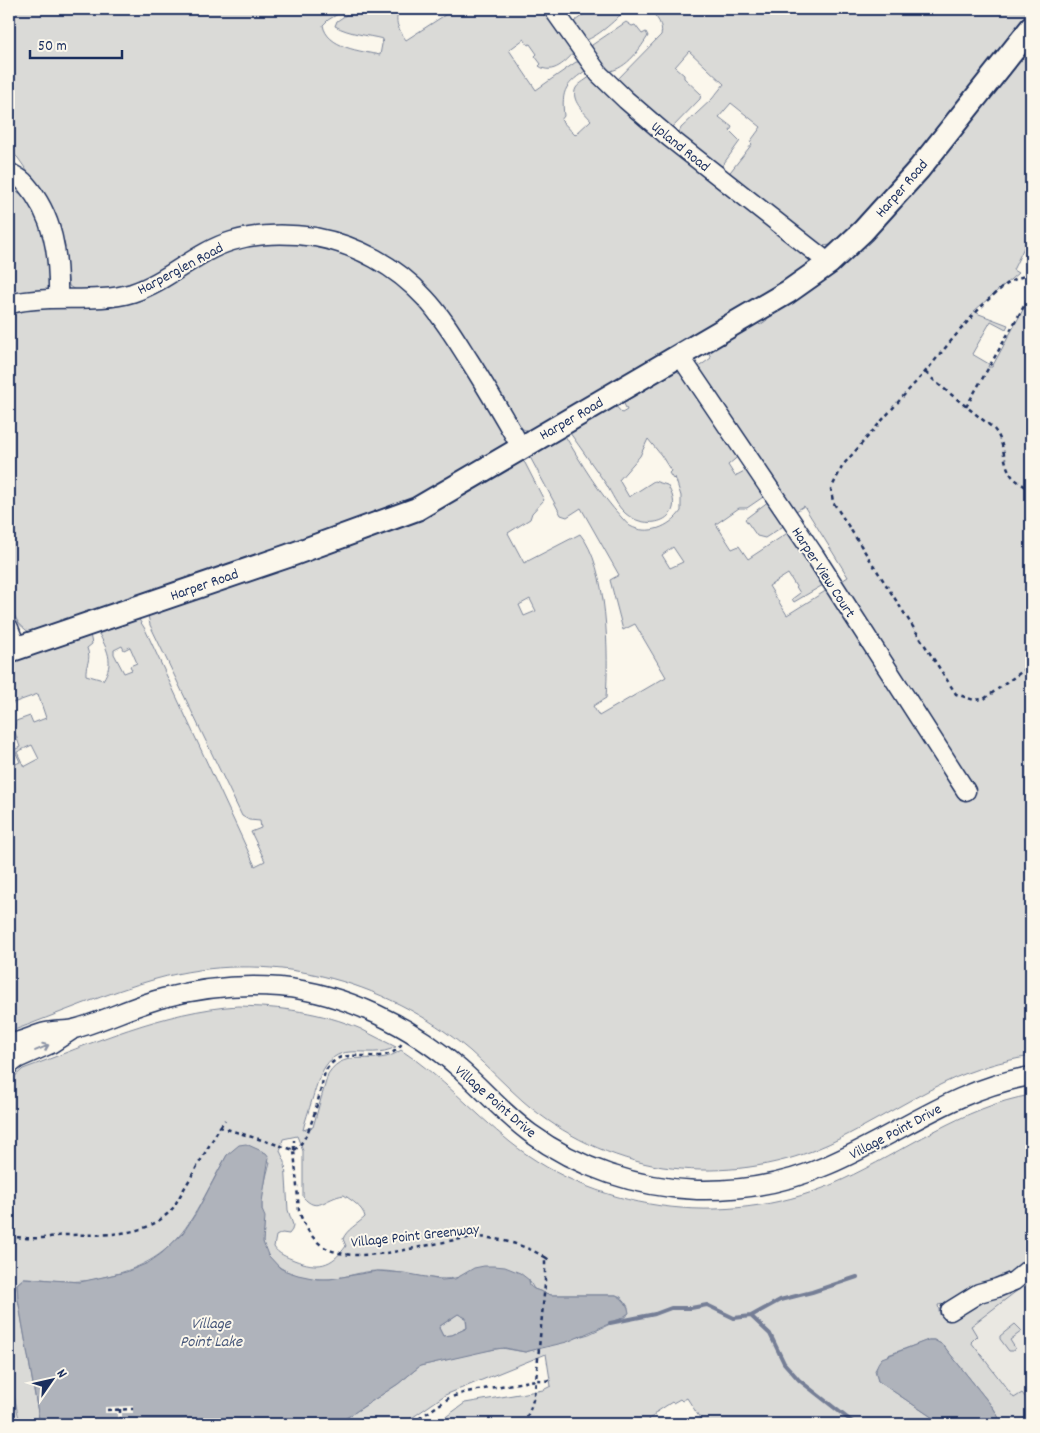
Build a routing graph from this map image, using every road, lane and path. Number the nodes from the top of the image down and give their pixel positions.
1 (553, 9) edge
2 (1031, 28) edge
3 (9, 172) edge
4 (829, 263) junction
5 (1031, 276) edge
6 (1031, 294) edge
7 (58, 298) junction
8 (9, 305) edge
9 (680, 356) junction
10 (926, 373) junction
11 (966, 407) junction
12 (521, 447) junction
13 (1031, 490) edge
14 (11, 643) edge
15 (1031, 665) edge
16 (966, 791) dead end
17 (73, 1029) junction
18 (409, 1031) junction
19 (9, 1044) edge
20 (9, 1065) edge
21 (1031, 1076) edge
22 (224, 1120) dead end
23 (220, 1127) junction
24 (294, 1140) dead end
25 (294, 1150) junction
26 (9, 1236) edge
27 (545, 1257) junction
28 (551, 1261) dead end
29 (1031, 1267) edge
30 (950, 1311) dead end
31 (536, 1380) junction
32 (551, 1381) dead end
33 (120, 1409) junction
34 (133, 1409) dead end
35 (107, 1410) dead end
36 (120, 1424) edge
37 (411, 1424) edge
38 (522, 1424) edge

1 - 4 street, Upland Road
2 - 4 main road, Harper Road
3 - 7 street
4 - 9 main road, Harper Road
5 - 10 path
6 - 11 path
7 - 8 street, Harperglen Road
7 - 12 street, Harperglen Road
9 - 12 main road, Harper Road
9 - 16 street, Harper View Court
10 - 11 path
10 - 15 path
11 - 13 path
12 - 14 main road, Harper Road
17 - 18 street, Village Point Drive
17 - 19 street, Village Point Drive
20 -> 17 street, Village Point Drive
18 - 21 street, Village Point Drive
18 - 25 path
22 - 23 path
23 - 25 path
23 - 26 path
24 - 25 path, Village Point Greenway
25 - 27 path, Village Point Greenway
27 - 28 path, Village Point Greenway
27 - 31 path
29 - 30 street
31 - 32 path
31 - 37 path
31 - 38 path
33 - 34 path
33 - 35 path
33 - 36 path

